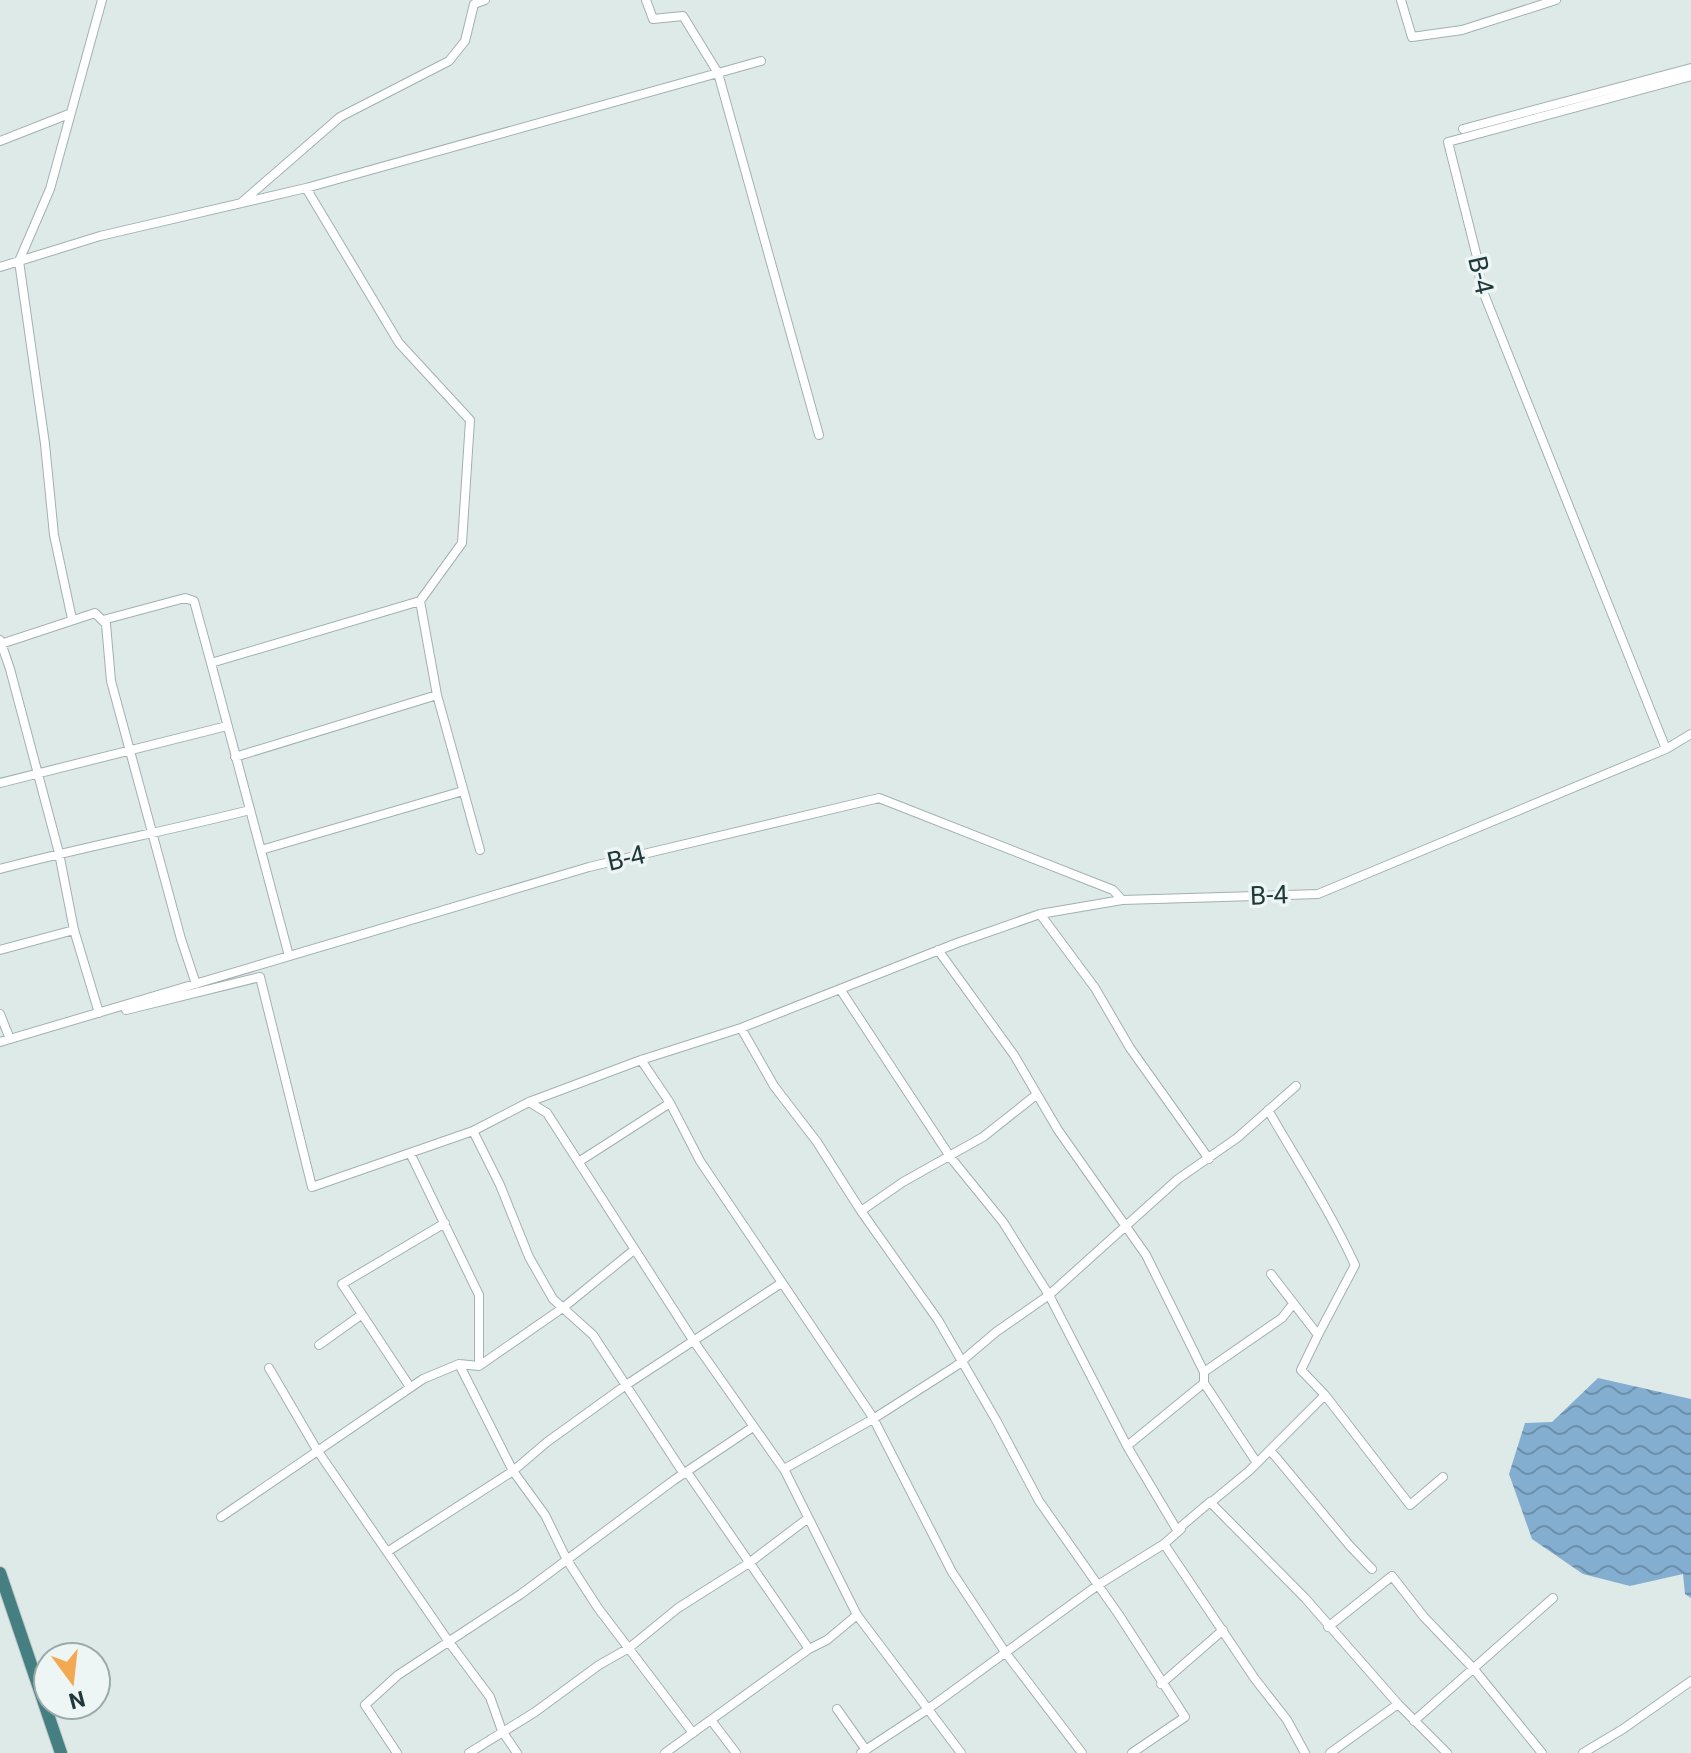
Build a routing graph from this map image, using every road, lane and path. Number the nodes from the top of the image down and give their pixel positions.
1 (102, 0) edge
2 (485, 0) edge
3 (646, 0) edge
4 (1401, 0) edge
5 (1556, 0) edge
6 (761, 61) dead end
7 (1691, 68) edge
8 (718, 73) junction
9 (1691, 76) edge
10 (69, 114) junction
11 (1463, 129) dead end
12 (0, 141) edge
13 (306, 188) junction
14 (238, 205) junction
15 (19, 261) junction
16 (0, 267) edge
17 (819, 435) dead end
18 (420, 601) junction
19 (72, 619) junction
20 (103, 620) junction
21 (1, 642) edge
22 (211, 663) junction
23 (10, 669) junction
24 (0, 673) edge
25 (437, 695) junction
26 (227, 726) junction
27 (1691, 734) edge
28 (1666, 749) junction
29 (132, 750) junction
30 (235, 757) junction
31 (37, 775) junction
32 (0, 783) edge
33 (463, 791) junction
34 (250, 810) junction
35 (153, 834) junction
36 (261, 850) junction
37 (480, 850) dead end
38 (59, 853) junction
39 (0, 869) edge
40 (1122, 900) junction
41 (1040, 914) junction
42 (74, 930) junction
43 (0, 950) edge
44 (938, 950) junction
45 (289, 956) junction
46 (196, 984) junction
47 (840, 989) junction
48 (99, 1013) junction
49 (0, 1014) edge
50 (741, 1028) junction
51 (15, 1038) junction
52 (0, 1042) edge
53 (641, 1060) junction
54 (1296, 1086) dead end
55 (1036, 1095) junction
56 (529, 1102) junction
57 (670, 1103) junction
58 (1268, 1110) junction
59 (473, 1131) junction
60 (410, 1153) junction
61 (951, 1158) junction
62 (1209, 1159) junction
63 (580, 1161) junction
64 (861, 1211) junction
65 (445, 1223) junction
66 (1125, 1226) junction
67 (634, 1250) junction
68 (1271, 1274) dead end
69 (780, 1284) junction
70 (1049, 1295) junction
71 (1293, 1304) junction
72 (564, 1307) junction
73 (361, 1315) junction
74 (1318, 1335) junction
75 (693, 1340) junction
76 (319, 1345) dead end
77 (962, 1360) junction
78 (459, 1364) junction
79 (479, 1366) junction
80 (269, 1368) dead end
81 (1204, 1372) junction
82 (1204, 1383) junction
83 (626, 1385) junction
84 (410, 1387) junction
85 (1325, 1395) junction
86 (873, 1419) junction
87 (753, 1427) junction
88 (1127, 1446) junction
89 (317, 1450) junction
90 (1270, 1450) junction
91 (1257, 1463) junction
92 (784, 1469) junction
93 (513, 1471) junction
94 (686, 1473) junction
95 (1443, 1477) dead end
96 (1210, 1502) junction
97 (221, 1517) dead end
98 (807, 1519) junction
99 (1164, 1544) junction
100 (387, 1552) junction
101 (567, 1560) junction
102 (749, 1563) junction
103 (1372, 1569) dead end
104 (0, 1573) edge
105 (1098, 1585) junction
106 (3, 1594) edge
107 (1553, 1598) dead end
108 (857, 1615) junction
109 (1328, 1627) junction
110 (1223, 1630) junction
111 (449, 1642) junction
112 (629, 1648) junction
113 (809, 1649) junction
114 (1005, 1652) junction
115 (1473, 1668) junction
116 (1161, 1684) junction
117 (1689, 1685) edge
118 (1398, 1704) junction
119 (837, 1709) dead end
120 (928, 1709) junction
121 (711, 1720) junction
122 (1414, 1721) junction
123 (502, 1731) junction
124 (693, 1733) junction
125 (863, 1751) edge
126 (61, 1753) edge
127 (397, 1753) edge
128 (469, 1753) edge
129 (517, 1753) edge
130 (665, 1753) edge
131 (736, 1753) edge
132 (961, 1753) edge
133 (1082, 1753) edge
134 (1132, 1753) edge
135 (1305, 1753) edge
136 (1330, 1753) edge
137 (1447, 1753) edge
138 (1542, 1753) edge
139 (1583, 1753) edge

1 - 10 street
2 - 14 street
3 - 8 street
4 - 5 street
6 - 8 street
7 - 11 street
8 - 13 street
8 - 17 street
9 - 28 street, B-4
10 - 12 street
10 - 15 street
13 - 14 street
13 - 18 street
14 - 15 street
15 - 16 street
15 - 19 street
18 - 22 street
18 - 25 street
19 - 20 street
19 - 21 street
20 - 22 street
20 - 29 street
21 - 23 street
22 - 26 street
23 - 24 street
23 - 31 street
25 - 30 street
25 - 33 street
26 - 29 street
26 - 30 street
27 - 28 street
28 - 40 street, B-4
29 - 31 street
29 - 35 street
30 - 34 street
31 - 32 street
31 - 38 street
33 - 36 street
33 - 37 street
34 - 35 street
34 - 36 street
35 - 38 street
35 - 46 street
36 - 45 street
38 - 39 street
38 - 42 street
40 - 41 street
40 - 45 street, B-4
41 - 44 street
41 - 62 street
42 - 43 street
42 - 48 street
44 - 47 street
44 - 55 street
45 - 46 street, B-4
46 - 48 street, B-4
47 - 50 street
47 - 61 street
48 - 51 street, B-4
49 - 51 street
50 - 53 street
50 - 64 street
51 - 52 street, B-4
51 - 60 street
53 - 56 street
53 - 57 street
54 - 58 street
55 - 61 street
55 - 66 street
56 - 59 street
56 - 63 street
57 - 63 street
57 - 69 street
58 - 62 street
58 - 74 street
59 - 60 street
59 - 72 street
60 - 65 street
61 - 64 street
61 - 70 street
62 - 66 street
63 - 67 street
64 - 77 street
65 - 73 street
65 - 79 street
66 - 70 street
66 - 81 street
67 - 72 street
67 - 75 street
68 - 71 street
69 - 75 street
69 - 86 street
70 - 77 street
70 - 88 street
71 - 74 street
71 - 81 street
72 - 79 street
72 - 83 street
73 - 76 street
73 - 84 street
74 - 85 street
75 - 83 street
75 - 87 street
77 - 86 street
77 - 105 street
78 - 79 street
78 - 84 street
78 - 93 street
80 - 89 street
81 - 82 street
82 - 88 street
82 - 91 street
83 - 93 street
83 - 94 street
84 - 89 street
85 - 90 street
85 - 95 street
86 - 92 street
86 - 114 street
87 - 92 street
87 - 94 street
88 - 96 street
89 - 97 street
89 - 100 street
90 - 91 street
90 - 103 street
91 - 96 street
92 - 98 street
93 - 100 street
93 - 101 street
94 - 101 street
94 - 102 street
96 - 99 street
96 - 109 street
98 - 102 street
98 - 108 street
99 - 105 street
99 - 110 street
100 - 111 street
101 - 111 street
101 - 112 street
102 - 112 street
102 - 113 street
104 - 106 highway
105 - 114 street
105 - 116 street
106 - 126 highway
107 - 115 street
108 - 113 street
108 - 120 street
109 - 115 street
109 - 118 street
110 - 116 street
110 - 135 street
111 - 123 street
111 - 127 street
112 - 123 street
112 - 124 street
113 - 121 street
114 - 120 street
114 - 133 street
115 - 122 street
115 - 138 street
116 - 134 street
117 - 139 street
118 - 122 street
118 - 136 street
119 - 125 street
120 - 125 street
120 - 132 street
121 - 124 street
121 - 131 street
122 - 137 street
123 - 128 street
123 - 129 street
124 - 130 street

